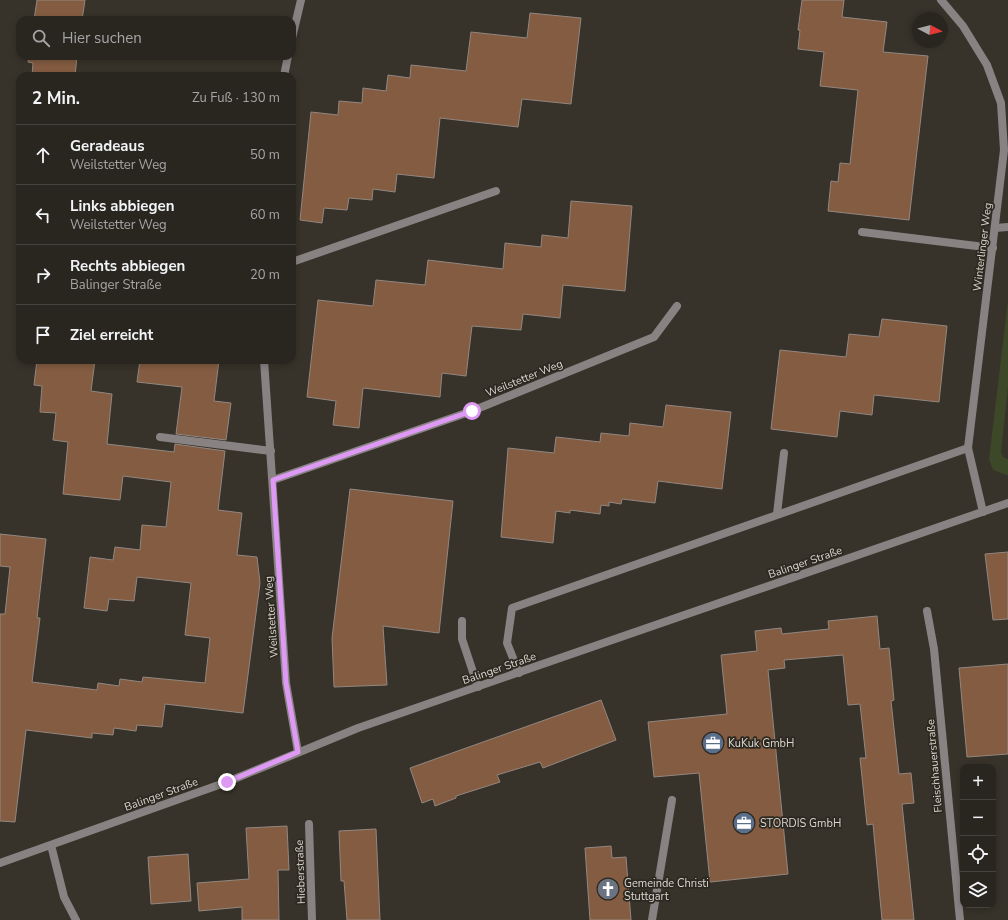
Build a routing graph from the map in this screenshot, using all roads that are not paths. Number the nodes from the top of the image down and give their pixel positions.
1 (301, 0) edge
2 (941, 0) edge
3 (296, 21) edge
4 (287, 60) edge
5 (285, 72) edge
6 (496, 191) dead end
7 (1008, 227) edge
8 (995, 228) junction
9 (862, 232) dead end
10 (993, 248) junction
11 (296, 261) edge
12 (677, 306) dead end
13 (264, 364) edge
14 (160, 437) dead end
15 (968, 448) junction
16 (271, 450) junction
17 (784, 453) dead end
18 (273, 480) junction
19 (1008, 503) edge
20 (983, 512) junction
21 (777, 514) junction
22 (927, 611) dead end
23 (462, 621) dead end
24 (519, 673) junction
25 (478, 687) junction
26 (298, 752) junction
27 (672, 800) dead end
28 (309, 824) dead end
29 (51, 845) junction
30 (0, 863) edge
31 (76, 920) edge
32 (312, 920) edge
33 (652, 920) edge
34 (960, 920) edge

1 - 3 street
2 - 8 street, Winterlinger Weg
4 - 5 street
6 - 11 street
7 - 8 street
8 - 10 street, Winterlinger Weg
9 - 10 street
10 - 15 street, Winterlinger Weg
12 - 18 street, Weilstetter Weg
13 - 16 street, Weilstetter Weg
14 - 16 street
15 - 20 street, Winterlinger Weg
15 - 21 street
16 - 18 street, Weilstetter Weg
17 - 21 street
18 - 26 street, Weilstetter Weg
19 - 20 street, Balinger Straße
20 - 24 street, Balinger Straße
21 - 24 street
22 - 34 street, Fleischhauerstraße
23 - 25 street
24 - 25 street, Balinger Straße
25 - 26 street, Balinger Straße
26 - 29 street, Balinger Straße
27 - 33 street
28 - 32 street, Hieberstraße
29 - 30 street, Balinger Straße
29 - 31 street

